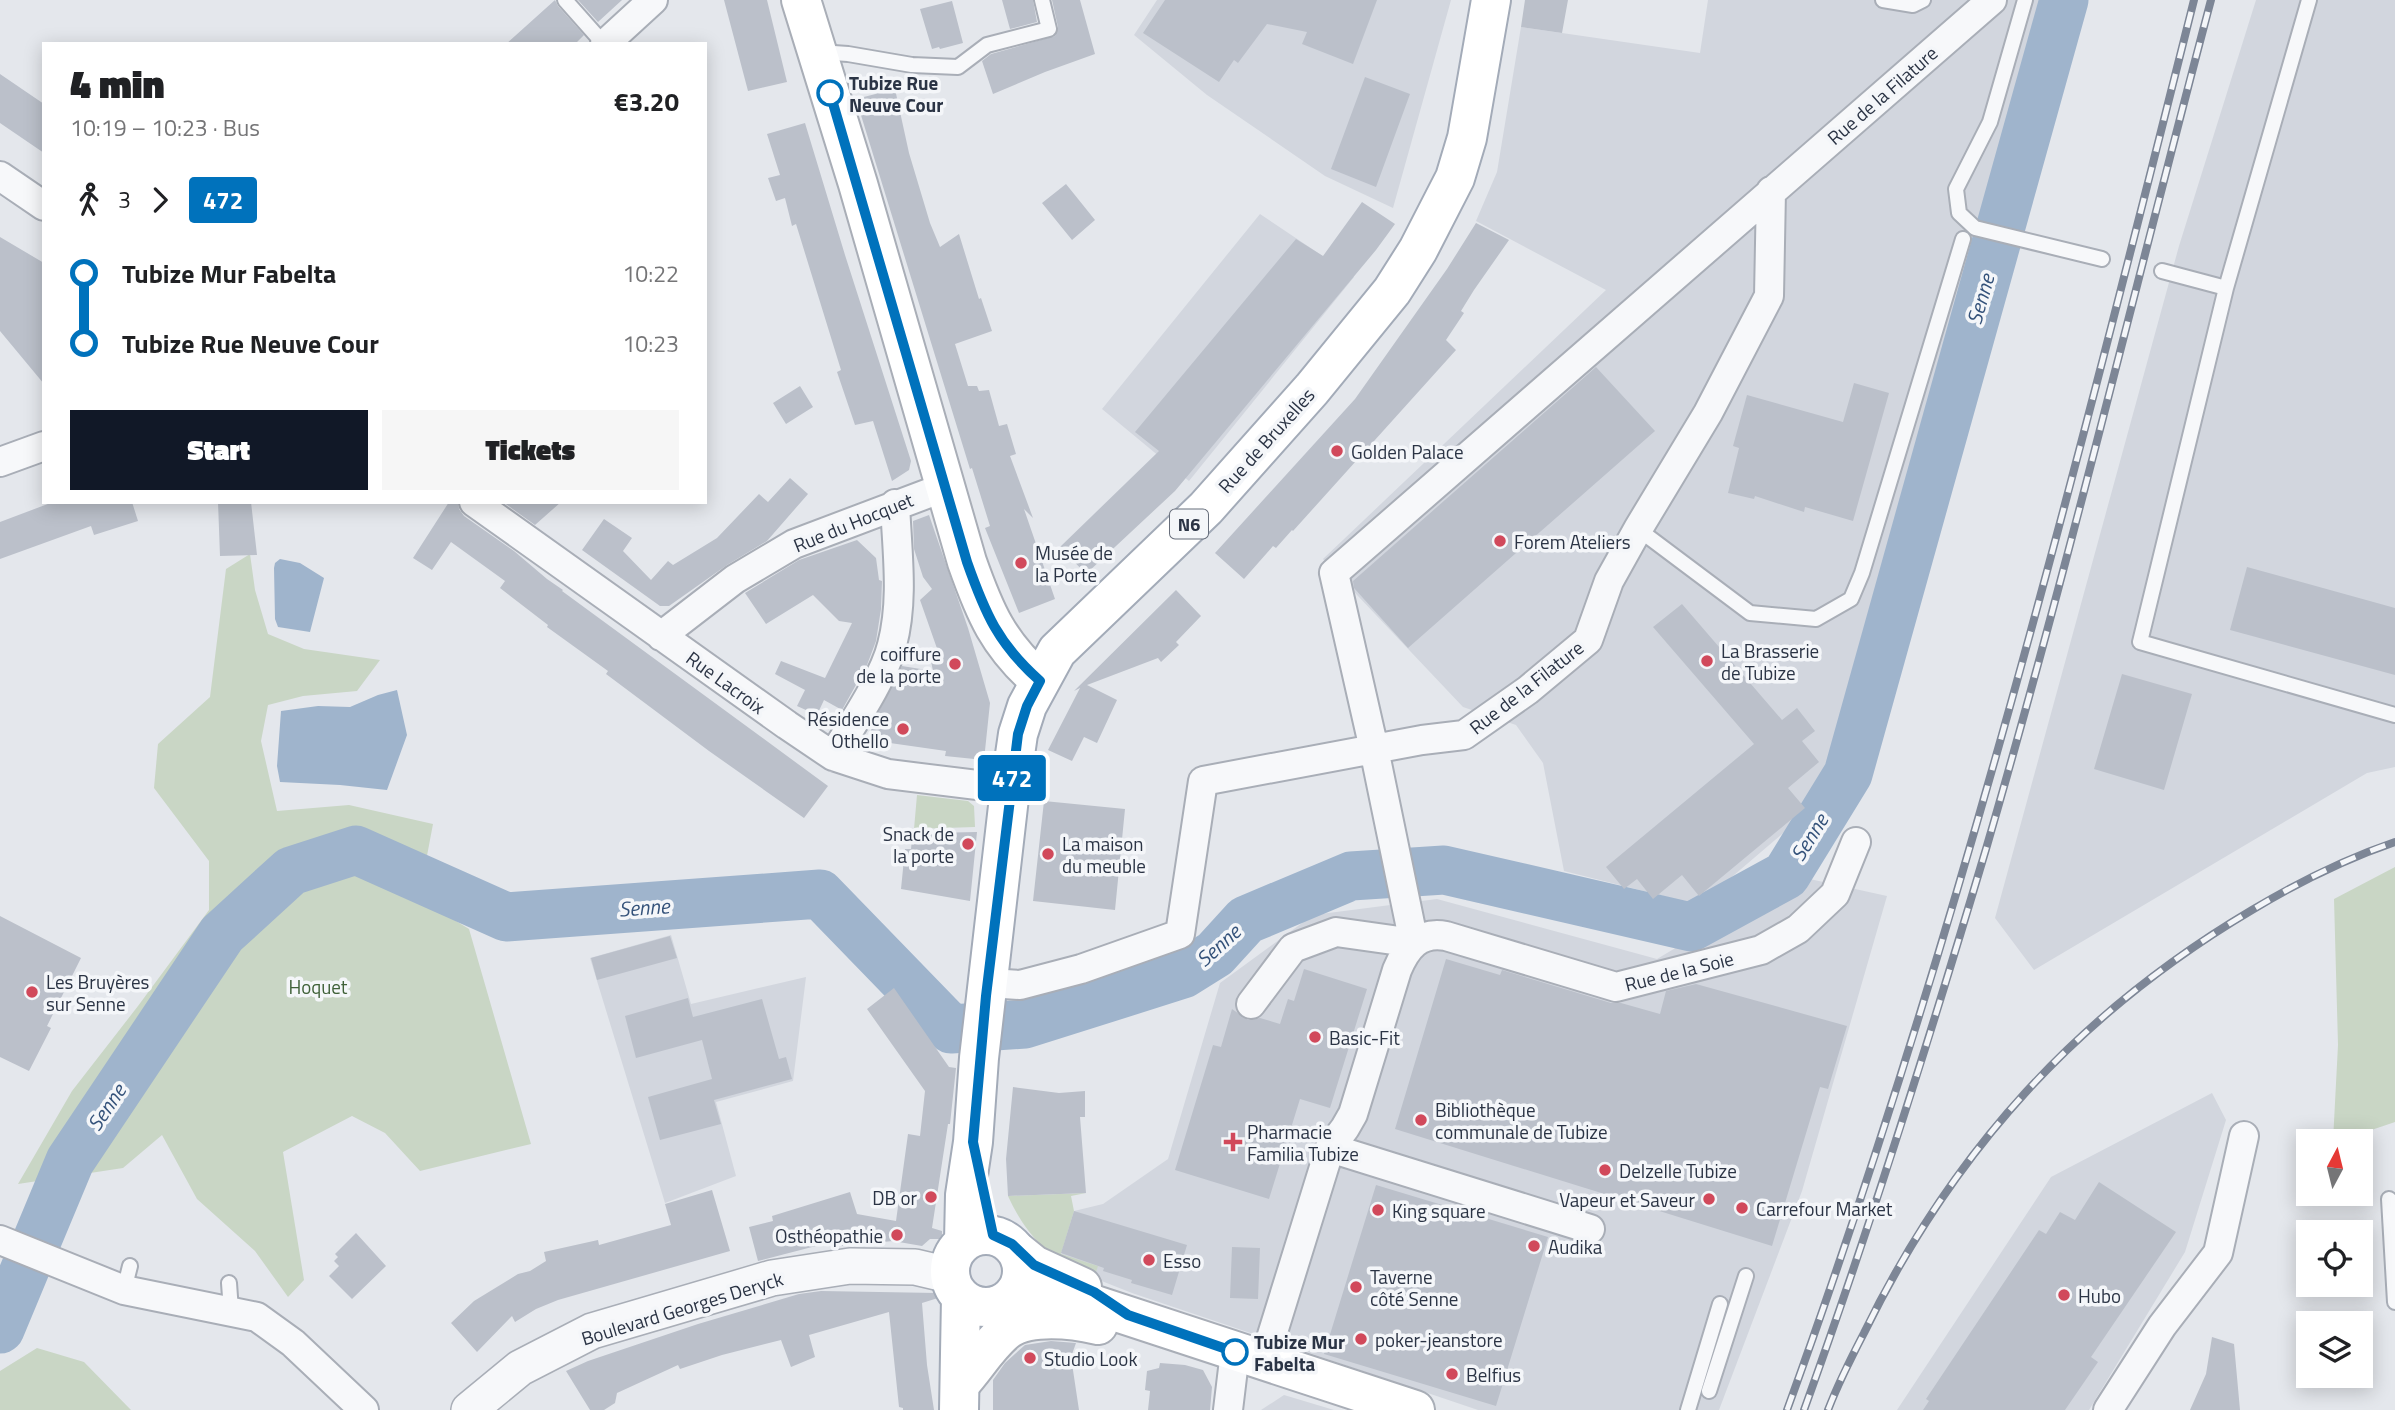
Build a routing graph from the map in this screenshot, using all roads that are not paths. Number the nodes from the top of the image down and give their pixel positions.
1 (565, 0) edge
2 (653, 0) edge
3 (801, 0) edge
4 (1042, 0) edge
5 (1491, 0) edge
6 (1884, 0) edge
7 (1923, 0) edge
8 (1992, 0) edge
9 (2025, 0) edge
10 (2309, 0) edge
11 (602, 42) edge
12 (606, 42) edge
13 (817, 52) junction
14 (0, 176) edge
15 (1771, 191) junction
16 (42, 205) edge
17 (1963, 239) dead end
18 (2102, 259) dead end
19 (2162, 271) dead end
20 (2226, 288) junction
21 (41, 447) edge
22 (0, 452) edge
23 (0, 462) edge
24 (946, 487) junction
25 (477, 504) edge
26 (895, 504) junction
27 (1638, 529) junction
28 (661, 636) junction
29 (1040, 681) junction
30 (2395, 715) edge
31 (1374, 749) junction
32 (833, 756) junction
33 (1010, 789) junction
34 (1856, 842) dead end
35 (1414, 943) junction
36 (987, 989) junction
37 (1251, 1004) dead end
38 (2244, 1136) dead end
39 (1330, 1148) junction
40 (2389, 1199) dead end
41 (1590, 1229) dead end
42 (0, 1240) edge
43 (973, 1268) junction
44 (1746, 1276) dead end
45 (229, 1283) dead end
46 (2395, 1302) edge
47 (1720, 1304) dead end
48 (231, 1311) junction
49 (1128, 1315) junction
50 (1249, 1357) junction
51 (960, 1387) edge
52 (1709, 1391) dead end
53 (364, 1410) edge
54 (469, 1410) edge
55 (1228, 1410) edge
56 (1415, 1410) edge
57 (1688, 1410) edge
58 (2108, 1410) edge

1 - 11 lane
2 - 12 street
3 - 13 main road
4 - 13 lane
5 - 29 main road, Rue de Bruxelles / N6
6 - 7 lane
8 - 15 street, Rue de la Filature
9 - 18 lane
10 - 20 lane
13 - 24 main road
14 - 16 street
15 - 27 street, Rue de la Filature
15 - 31 street, Rue de la Filature
17 - 27 lane
19 - 20 lane
20 - 30 lane
21 - 22 street
21 - 23 street
24 - 26 street, Rue du Hocquet
24 - 29 main road
25 - 28 street, Rue Lacroix
26 - 28 street, Rue du Hocquet
26 - 32 street
27 - 31 street, Rue de la Filature
28 - 32 street, Rue Lacroix
29 - 33 main road, Rue de Bruxelles / N6
31 - 35 street
31 - 36 street, Rue de la Filature
32 - 33 street, Rue Lacroix
33 - 36 main road, Rue de Bruxelles / N6
34 - 35 street, Rue de la Soie
35 - 37 street, Rue de la Soie
35 - 39 street
36 - 43 main road, Rue de Bruxelles / N6
38 - 58 street
39 - 41 street
39 - 50 street
40 - 46 lane
42 - 48 street
43 - 49 main road
43 - 51 main road
43 - 54 street, Boulevard Georges Deryck
44 - 52 lane
45 - 48 lane
47 - 57 lane
48 - 53 street
49 - 50 main road
49 - 51 main road
50 - 55 street
50 - 56 main road

